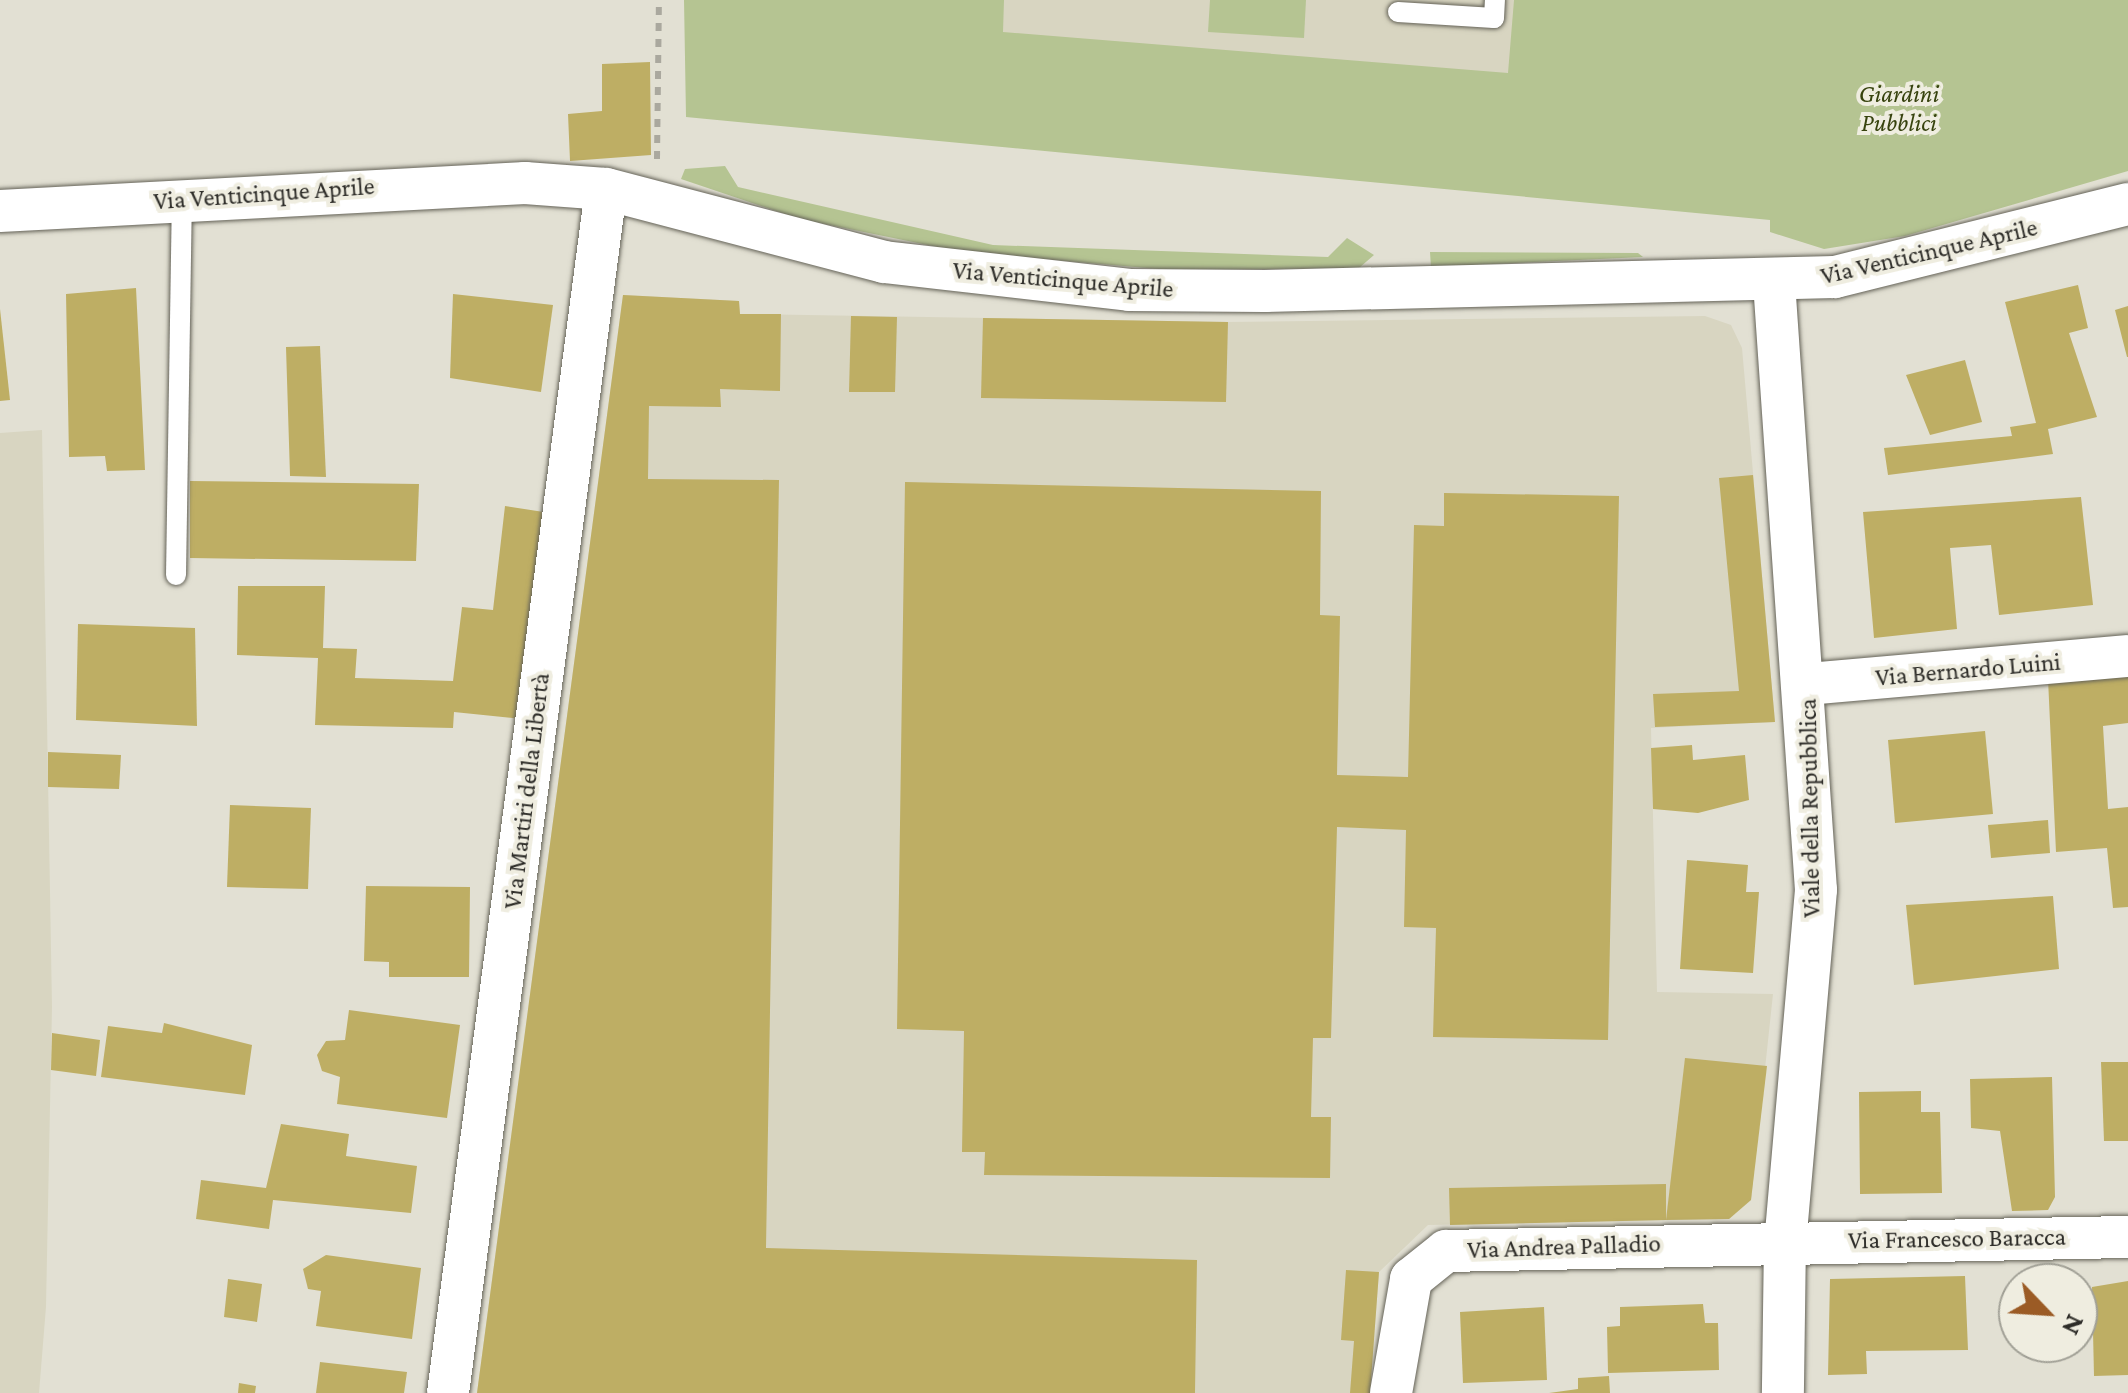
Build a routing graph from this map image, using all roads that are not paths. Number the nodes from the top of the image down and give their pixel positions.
1 (1495, 0) edge
2 (1398, 12) dead end
3 (606, 189) junction
4 (182, 200) junction
5 (2128, 204) edge
6 (0, 211) edge
7 (1774, 282) junction
8 (176, 575) dead end
9 (2128, 656) edge
10 (1807, 684) junction
11 (2128, 1237) edge
12 (1785, 1241) junction
13 (448, 1393) edge
14 (1391, 1393) edge
15 (1783, 1393) edge

1 - 2 lane
3 - 4 street, Via Venticinque Aprile
3 - 7 street, Via Venticinque Aprile
3 - 13 street, Via Martiri della Libertà
4 - 6 street, Via Venticinque Aprile
4 - 8 lane
5 - 7 street, Via Venticinque Aprile
7 - 10 street, Viale della Repubblica
9 - 10 street, Via Bernardo Luini
10 - 12 street, Viale della Repubblica
11 - 12 street, Via Francesco Baracca
12 - 14 street, Via Andrea Palladio
12 - 15 street, Viale della Repubblica

